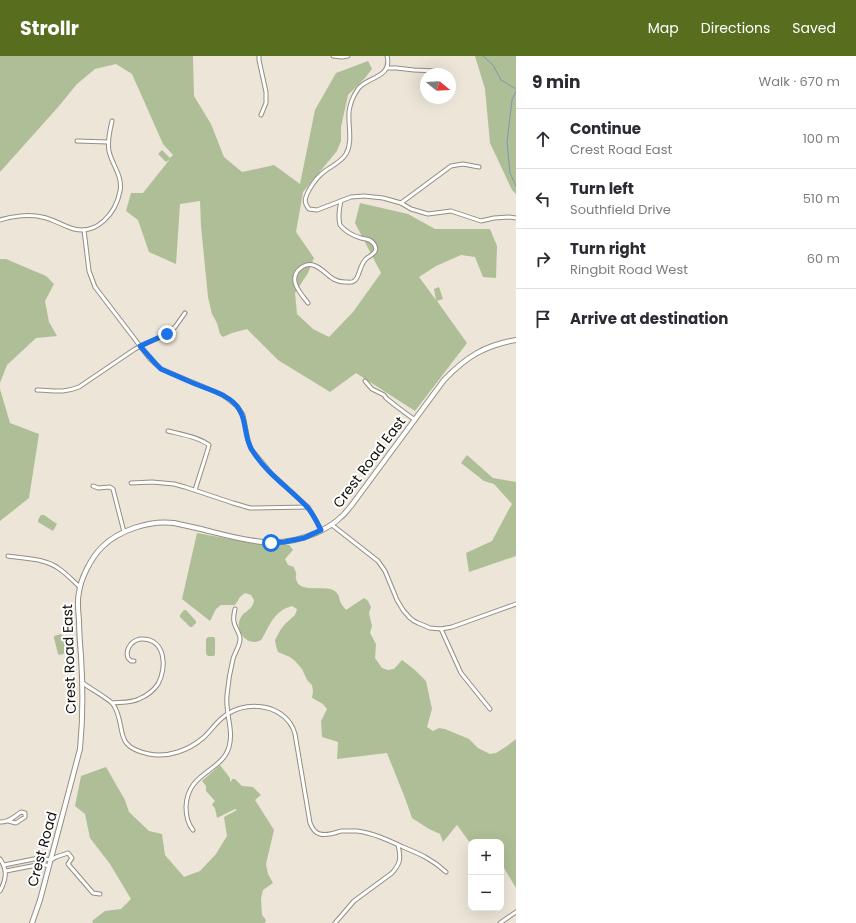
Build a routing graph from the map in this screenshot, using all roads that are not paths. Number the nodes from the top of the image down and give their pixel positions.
1 (260, 56) edge
2 (333, 56) edge
3 (348, 56) edge
4 (387, 56) edge
5 (387, 68) junction
6 (420, 70) edge
7 (261, 115) dead end
8 (112, 121) dead end
9 (77, 141) dead end
10 (108, 142) junction
11 (479, 167) dead end
12 (341, 201) junction
13 (401, 203) junction
14 (516, 218) edge
15 (0, 220) edge
16 (84, 230) junction
17 (308, 303) dead end
18 (184, 313) dead end
19 (516, 340) edge
20 (140, 346) junction
21 (365, 381) dead end
22 (37, 390) dead end
23 (415, 420) junction
24 (168, 431) dead end
25 (131, 483) dead end
26 (93, 486) dead end
27 (195, 490) junction
28 (308, 508) junction
29 (332, 525) junction
30 (321, 530) junction
31 (124, 532) junction
32 (8, 556) dead end
33 (80, 587) junction
34 (516, 604) edge
35 (235, 609) dead end
36 (442, 630) junction
37 (134, 661) dead end
38 (83, 683) junction
39 (112, 703) junction
40 (490, 709) dead end
41 (228, 713) junction
42 (72, 780) joint
43 (8, 821) junction
44 (0, 822) edge
45 (193, 830) dead end
46 (398, 845) junction
47 (0, 860) edge
48 (51, 860) junction
49 (49, 866) junction
50 (5, 868) junction
51 (0, 870) edge
52 (446, 872) dead end
53 (0, 891) edge
54 (100, 894) dead end
55 (516, 912) edge
56 (32, 923) edge
57 (335, 923) edge
58 (500, 923) edge

1 - 7 street
2 - 3 street
4 - 5 street
5 - 6 street
5 - 12 street
8 - 10 street
9 - 10 street
10 - 16 street
11 - 13 street
12 - 13 street
12 - 17 street
13 - 14 street
15 - 16 street
16 - 20 street
18 - 20 street
19 - 23 street, Crest Road East
20 - 22 street
20 - 28 street
21 - 23 street
23 - 29 street, Crest Road East
24 - 27 street
25 - 27 street
26 - 31 street
27 - 28 street
28 - 30 street
29 - 30 street, Crest Road East
29 - 36 street
30 - 31 street, Crest Road East
31 - 33 street, Crest Road East
32 - 33 street
33 - 38 street, Crest Road East
34 - 36 street
35 - 41 street
36 - 40 street
37 - 39 street
38 - 39 street
38 - 42 street, Crest Road East
39 - 41 street
41 - 45 street
41 - 46 street
42 - 48 street, Crest Road
43 - 43 street
43 - 44 street
46 - 52 street
46 - 57 street
47 - 50 street
48 - 49 street, Crest Road
48 - 50 street
48 - 54 street
49 - 50 street
49 - 56 street, Crest Road
50 - 51 street
50 - 53 street
55 - 58 street

